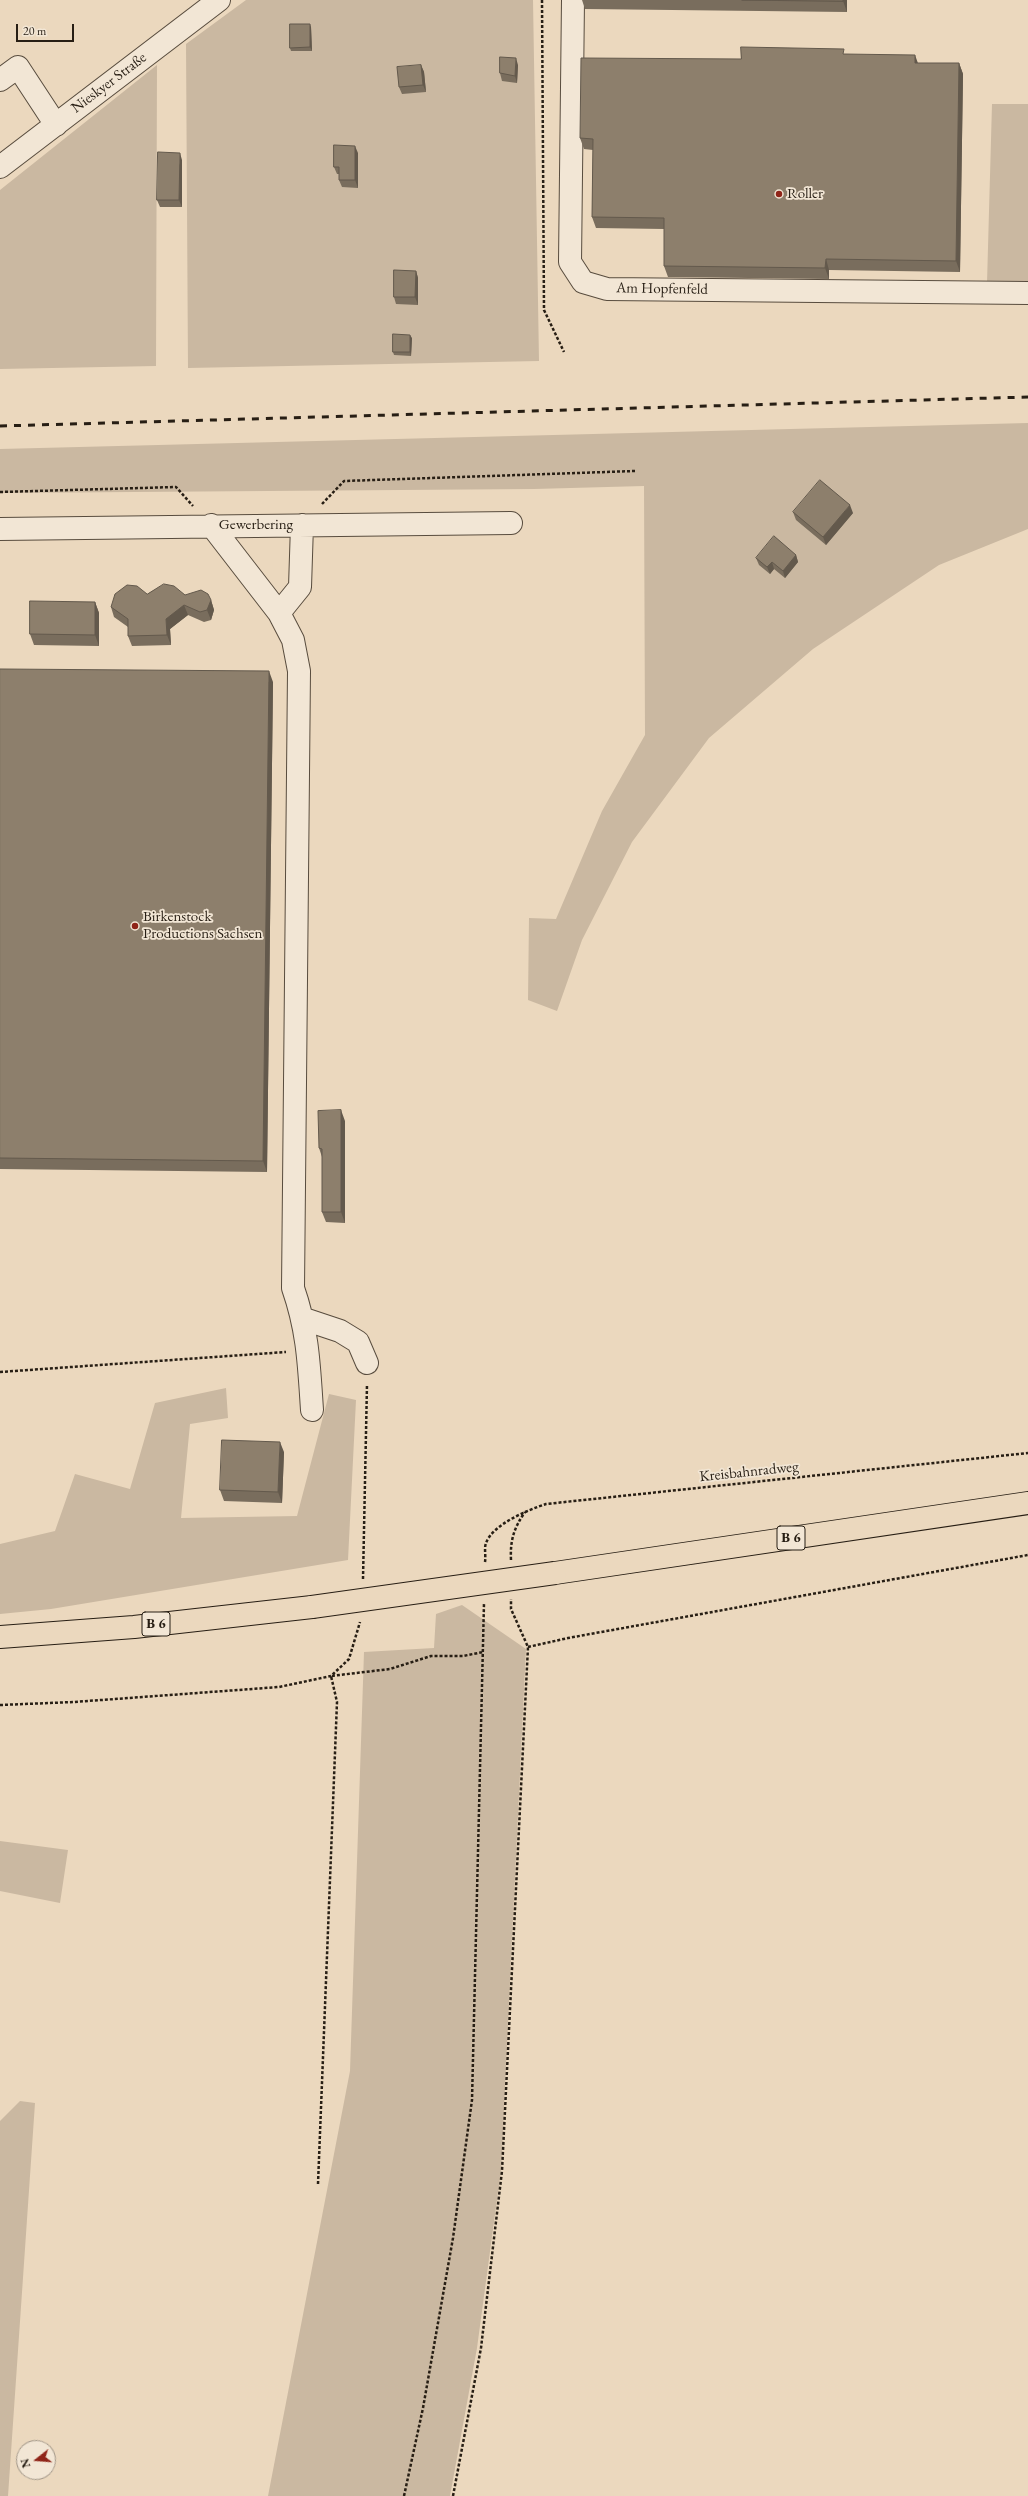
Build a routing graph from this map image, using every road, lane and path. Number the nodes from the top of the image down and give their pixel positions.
1 (219, 0) edge
2 (542, 0) edge
3 (573, 0) edge
4 (0, 80) edge
5 (56, 125) junction
6 (0, 167) edge
7 (1028, 293) edge
8 (564, 352) dead end
9 (635, 471) dead end
10 (0, 492) edge
11 (511, 522) dead end
12 (211, 525) junction
13 (302, 525) junction
14 (0, 529) edge
15 (279, 612) junction
16 (304, 1319) junction
17 (309, 1350) junction
18 (367, 1363) dead end
19 (0, 1372) edge
20 (312, 1410) dead end
21 (1028, 1453) edge
22 (1028, 1503) edge
23 (1028, 1555) edge
24 (485, 1567) dead end
25 (484, 1598) dead end
26 (0, 1637) edge
27 (483, 1652) junction
28 (318, 2184) dead end
29 (404, 2496) edge
30 (453, 2496) edge

1 - 5 street, Nieskyer Straße
2 - 8 path
3 - 7 street, Am Hopfenfeld
4 - 5 street
5 - 6 street, Nieskyer Straße
9 - 13 path
10 - 12 path
11 - 13 street, Gewerbering
12 - 13 street, Gewerbering
12 - 14 street, Gewerbering
12 - 15 street
13 - 15 street
15 - 16 street
16 - 17 street
16 - 18 street
17 - 19 path
17 - 20 street
21 - 24 path, Kreisbahnradweg
22 - 26 main road, B 6, bridge
23 - 30 path
25 - 27 path
27 - 28 path
27 - 29 path

